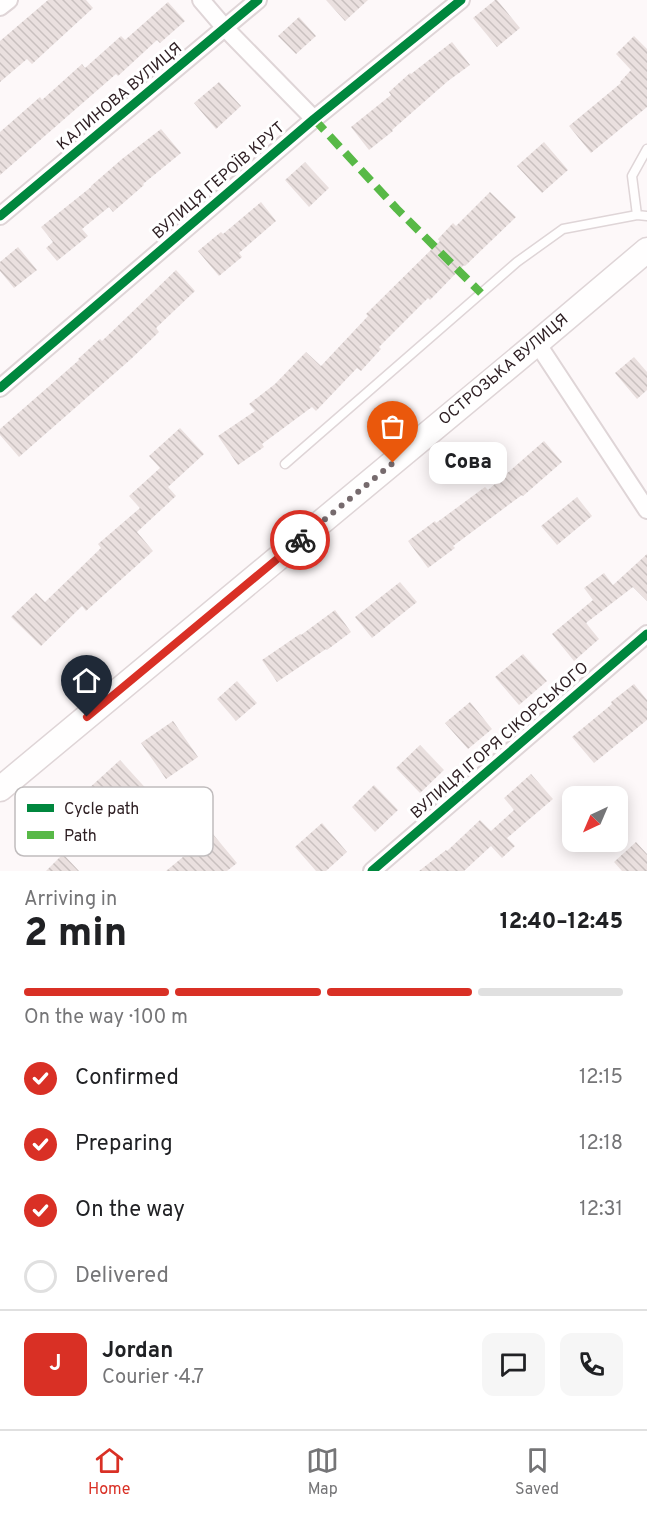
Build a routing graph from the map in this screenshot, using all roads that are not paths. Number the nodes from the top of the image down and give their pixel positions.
1 (9, 0) edge
2 (201, 0) edge
3 (258, 0) edge
4 (460, 0) edge
5 (0, 8) edge
6 (225, 28) junction
7 (314, 120) junction
8 (647, 149) edge
9 (642, 215) edge
10 (0, 216) edge
11 (647, 250) edge
12 (537, 343) junction
13 (0, 388) edge
14 (285, 464) dead end
15 (647, 510) edge
16 (647, 634) edge
17 (0, 789) edge
18 (372, 871) edge

1 - 5 street
2 - 6 street
3 - 6 street, КАЛИНОВА ВУЛИЦЯ
4 - 7 street, ВУЛИЦЯ ГЕРОЇВ КРУТ
6 - 7 street
6 - 10 street, КАЛИНОВА ВУЛИЦЯ
7 - 13 street, ВУЛИЦЯ ГЕРОЇВ КРУТ
8 - 9 lane
9 - 14 lane
11 - 12 main road, ОСТРОЗЬКА ВУЛИЦЯ
12 - 15 street
12 - 17 main road, ОСТРОЗЬКА ВУЛИЦЯ
16 - 18 street, ВУЛИЦЯ ІГОРЯ СІКОРСЬКОГО

